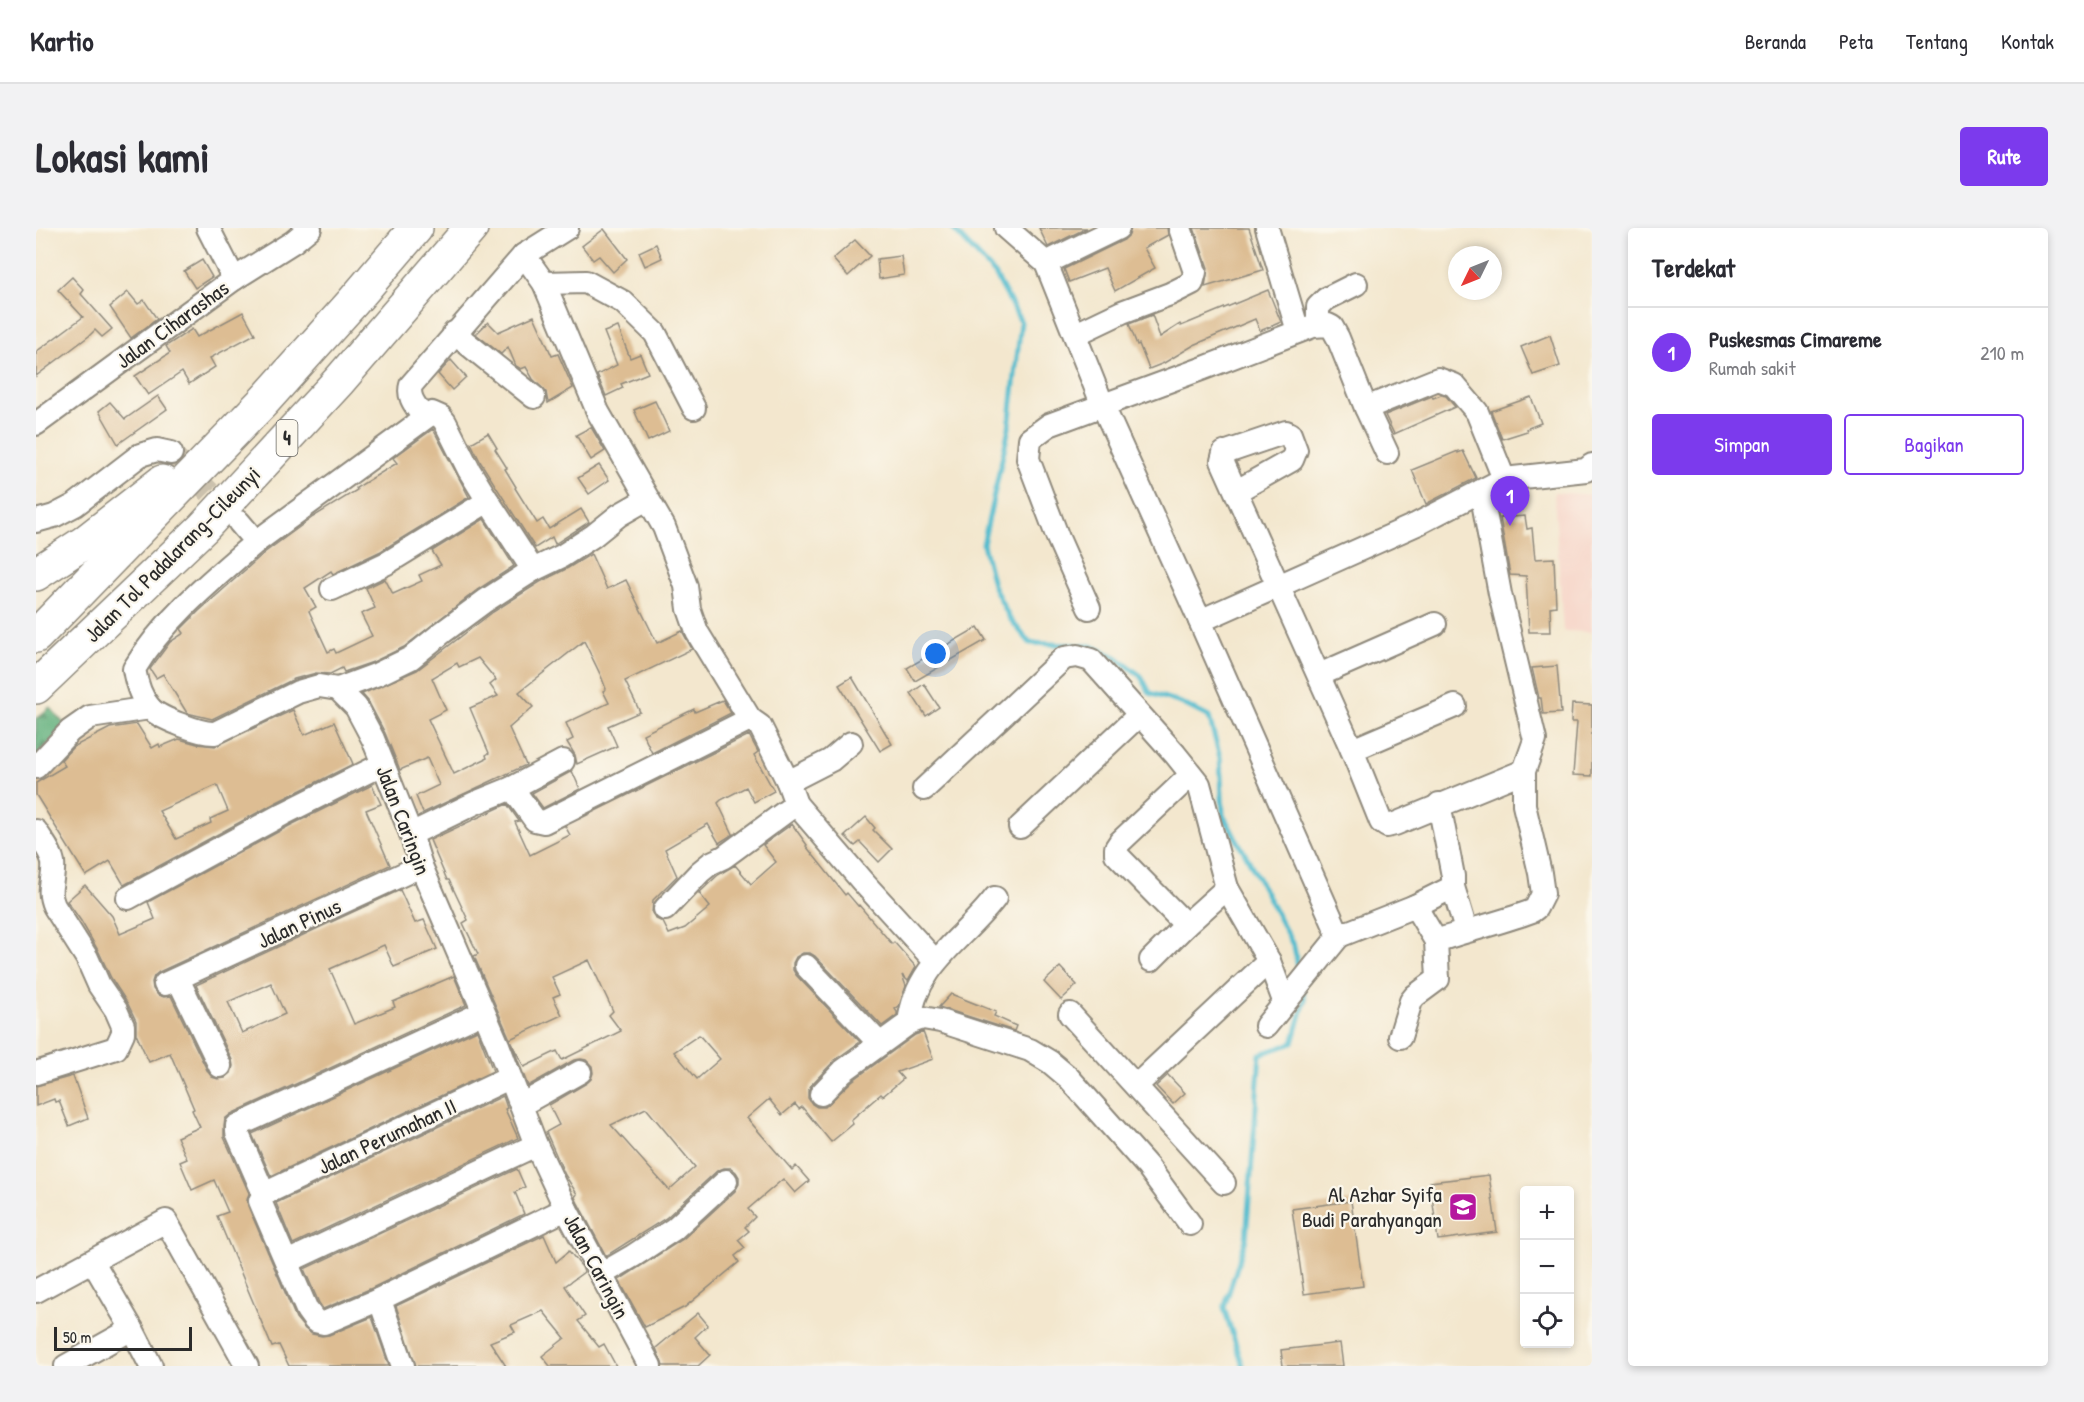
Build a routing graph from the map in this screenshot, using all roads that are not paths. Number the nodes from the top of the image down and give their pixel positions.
1 (208, 228) edge
2 (310, 228) edge
3 (416, 228) edge
4 (471, 228) edge
5 (567, 228) edge
6 (1006, 228) edge
7 (1118, 228) edge
8 (1180, 228) edge
9 (1267, 228) edge
10 (524, 255) junction
11 (1046, 263) junction
12 (234, 279) junction
13 (544, 283) junction
14 (1356, 284) dead end
15 (1308, 328) junction
16 (454, 333) junction
17 (1076, 334) junction
18 (534, 397) dead end
19 (264, 401) junction
20 (1103, 406) junction
21 (694, 408) dead end
22 (1366, 408) junction
23 (38, 418) edge
24 (424, 418) junction
25 (171, 453) dead end
26 (1387, 453) dead end
27 (1590, 470) edge
28 (1504, 479) junction
29 (1236, 491) dead end
30 (1481, 491) junction
31 (647, 499) junction
32 (488, 501) junction
33 (36, 521) edge
34 (239, 522) tunnel mouth
35 (256, 542) junction
36 (533, 570) junction
37 (36, 574) edge
38 (1278, 586) junction
39 (332, 589) dead end
40 (1089, 608) dead end
41 (1200, 621) junction
42 (1435, 624) dead end
43 (36, 636) edge
44 (1319, 675) junction
45 (36, 687) edge
46 (338, 689) junction
47 (1455, 706) dead end
48 (150, 708) junction
49 (1139, 715) junction
50 (750, 719) junction
51 (851, 743) dead end
52 (1352, 750) junction
53 (563, 761) dead end
54 (383, 764) junction
55 (36, 766) edge
56 (1524, 771) junction
57 (1191, 775) junction
58 (788, 782) junction
59 (512, 788) junction
60 (924, 789) dead end
61 (796, 804) junction
62 (1439, 804) junction
63 (1020, 827) dead end
64 (36, 831) edge
65 (411, 834) junction
66 (421, 866) junction
67 (1454, 887) junction
68 (1227, 888) junction
69 (128, 898) dead end
70 (995, 898) dead end
71 (1415, 906) junction
72 (665, 909) dead end
73 (1186, 925) junction
74 (1466, 930) junction
75 (1339, 936) junction
76 (1436, 941) junction
77 (1151, 960) dead end
78 (935, 961) junction
79 (1269, 961) junction
80 (806, 966) dead end
81 (1289, 996) junction
82 (482, 1013) junction
83 (1070, 1014) dead end
84 (909, 1023) junction
85 (1266, 1026) dead end
86 (1400, 1037) dead end
87 (880, 1044) junction
88 (220, 1066) dead end
89 (579, 1072) dead end
90 (36, 1073) edge
91 (509, 1078) junction
92 (1137, 1085) junction
93 (821, 1094) dead end
94 (521, 1105) junction
95 (536, 1145) junction
96 (726, 1181) dead end
97 (1224, 1183) dead end
98 (264, 1194) junction
99 (566, 1209) junction
100 (1190, 1224) dead end
101 (93, 1262) junction
102 (287, 1262) junction
103 (602, 1274) junction
104 (36, 1291) edge
105 (378, 1300) junction
106 (132, 1329) junction
107 (66, 1366) edge
108 (150, 1366) edge
109 (248, 1366) edge
110 (403, 1366) edge
111 (650, 1366) edge

1 - 12 street
2 - 12 street, Jalan Ciharashas
3 - 19 highway, Jalan Tol Padalarang–Cileunyi / 4
4 - 45 highway, Jalan Tol Padalarang–Cileunyi / 4
5 - 10 street
6 - 11 street
7 - 11 street
8 - 17 street
9 - 15 street
10 - 13 street
10 - 16 street
11 - 17 street
12 - 23 street, Jalan Ciharashas
13 - 21 street
13 - 31 street
14 - 15 street
15 - 20 street
15 - 22 street
16 - 18 street
16 - 24 street
17 - 20 street
19 - 37 highway
19 - 43 highway, Jalan Tol Padalarang–Cileunyi / 4
20 - 40 street
20 - 41 street
22 - 26 street
22 - 28 street
24 - 32 street
24 - 35 street
25 - 33 street
27 - 28 street
28 - 30 street
29 - 38 street
30 - 38 street
30 - 56 street
31 - 36 street
31 - 50 street
32 - 36 street
32 - 39 street
34 - 35 street
35 - 48 street
36 - 46 street
38 - 41 street
38 - 44 street
41 - 75 street
42 - 44 street
44 - 52 street
46 - 48 street
46 - 54 street, Jalan Caringin
47 - 52 street
48 - 55 street
49 - 57 street
49 - 60 street
49 - 63 street
50 - 58 street
50 - 59 street
51 - 58 street
52 - 62 street
53 - 59 street
54 - 65 street, Jalan Caringin
54 - 69 street
56 - 62 street
56 - 74 street
57 - 68 street
57 - 73 street
58 - 61 street
59 - 65 street
61 - 72 street
61 - 78 street
62 - 67 street
64 - 90 street
65 - 66 street, Jalan Caringin
66 - 82 street, Jalan Caringin
66 - 88 street, Jalan Pinus
67 - 71 street
67 - 74 street
68 - 73 street
68 - 79 street
70 - 78 street
71 - 75 street
71 - 76 street
73 - 77 street
74 - 76 street
75 - 81 street
76 - 86 street
78 - 84 street
79 - 81 street
79 - 92 street
80 - 87 street
81 - 85 street
82 - 91 street, Jalan Caringin
82 - 98 street
83 - 92 street
84 - 87 street
84 - 100 street
87 - 93 street
89 - 94 street
91 - 94 street, Jalan Caringin
91 - 98 street, Jalan Perumahan II
92 - 97 street
94 - 95 street, Jalan Caringin
95 - 99 street, Jalan Caringin
95 - 102 street
96 - 103 street
98 - 102 street
99 - 103 street, Jalan Caringin
99 - 105 street
101 - 104 street
101 - 106 street
101 - 109 street
102 - 105 street
103 - 111 street, Jalan Caringin
105 - 110 street
106 - 107 street
106 - 108 street

